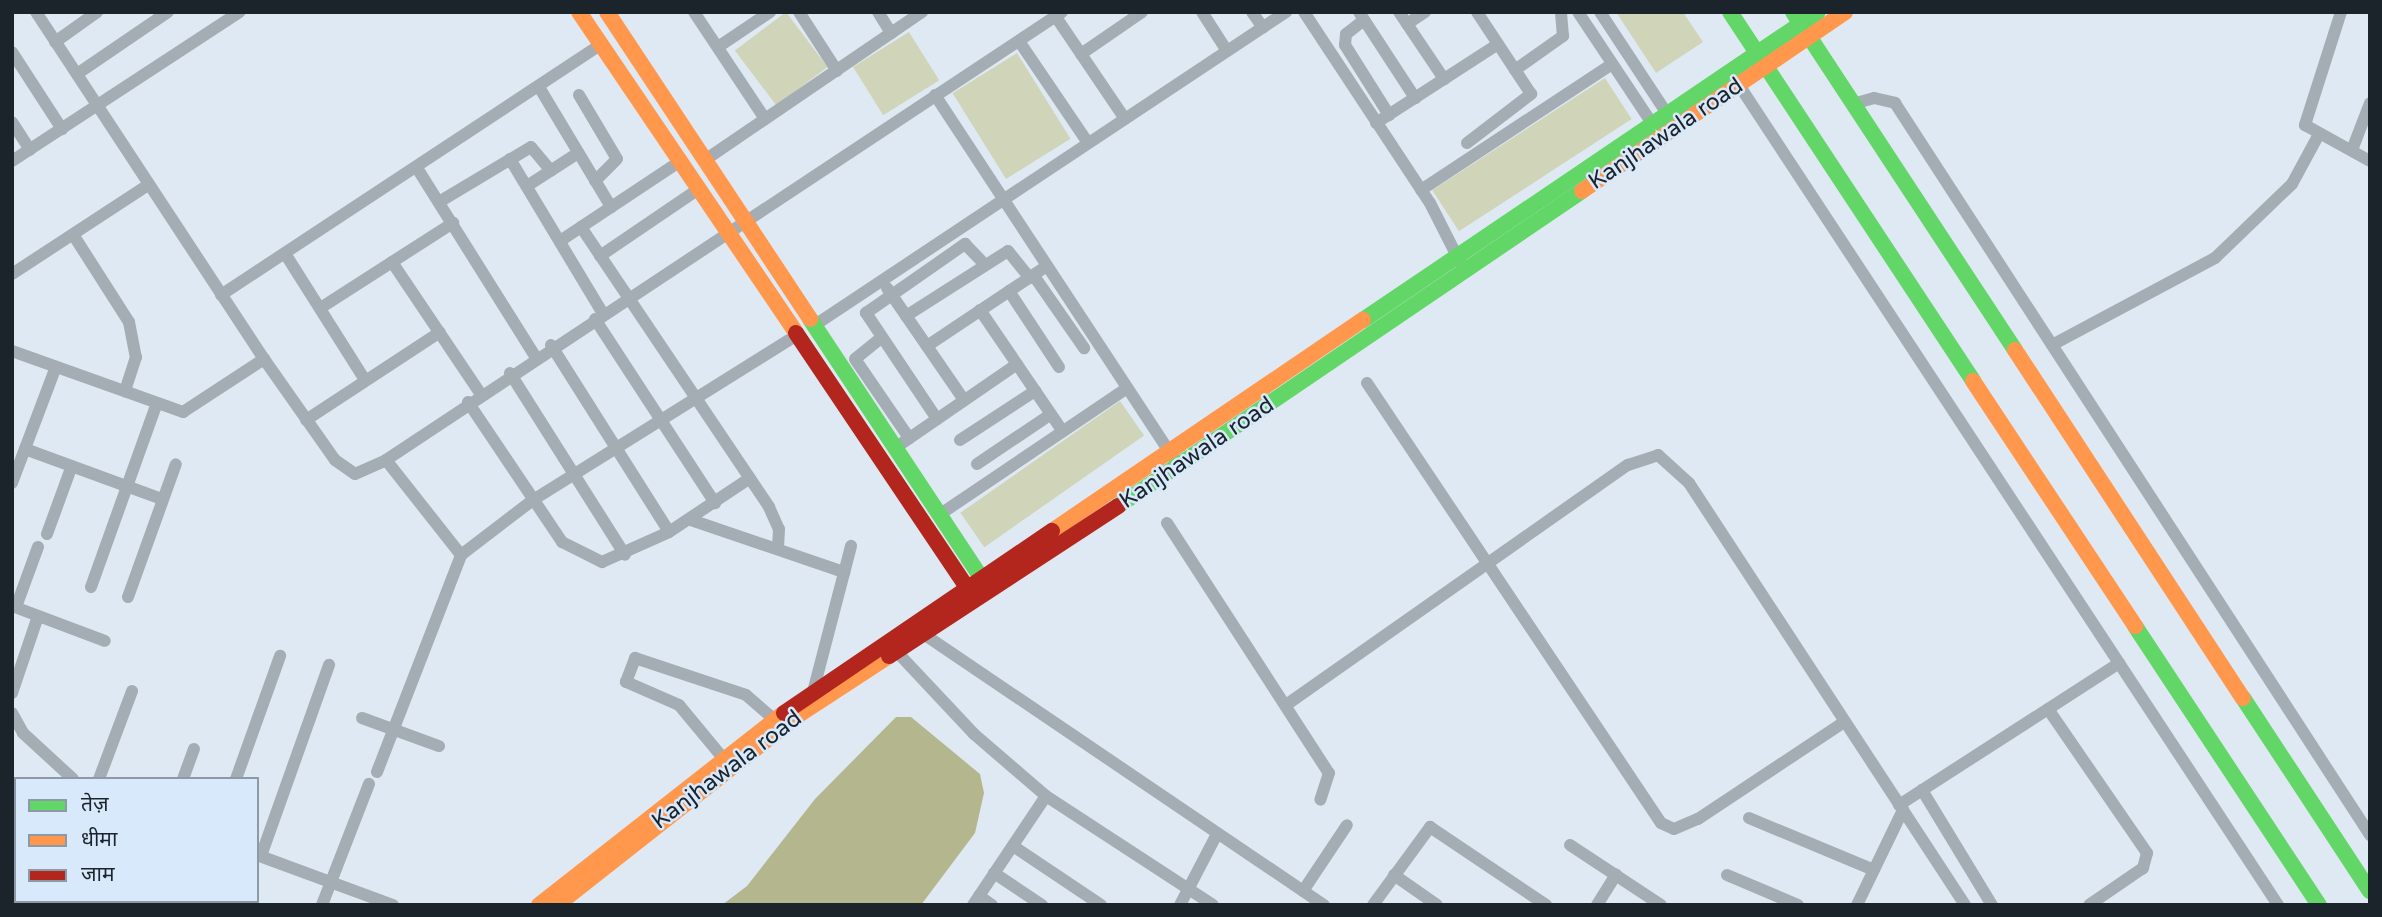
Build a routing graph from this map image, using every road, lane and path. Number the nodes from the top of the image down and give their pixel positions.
1 (36, 12) edge
2 (168, 12) edge
3 (214, 12) edge
4 (240, 12) edge
5 (579, 12) edge
6 (607, 12) edge
7 (694, 12) edge
8 (771, 12) edge
9 (799, 12) edge
10 (878, 12) edge
11 (922, 12) edge
12 (1142, 12) edge
13 (1202, 12) edge
14 (1252, 12) edge
15 (1286, 12) edge
16 (1304, 12) edge
17 (1399, 12) edge
18 (1425, 12) edge
19 (1477, 12) edge
20 (1561, 12) edge
21 (1578, 12) edge
22 (1600, 12) edge
23 (1730, 12) edge
24 (1818, 12) edge
25 (1845, 12) edge
26 (2341, 12) edge
27 (94, 13) edge
28 (1059, 15) edge
29 (1362, 16) edge
30 (222, 24) junction
31 (1407, 24) junction
32 (1801, 24) edge
33 (1262, 28) junction
34 (891, 33) junction
35 (1019, 41) junction
36 (55, 42) junction
37 (1498, 44) junction
38 (600, 45) junction
39 (718, 47) junction
40 (1227, 51) junction
41 (12, 52) edge
42 (1081, 54) junction
43 (1761, 61) junction
44 (1612, 64) junction
45 (1515, 70) junction
46 (837, 71) junction
47 (77, 74) junction
48 (1444, 79) junction
49 (1739, 85) junction
50 (538, 87) junction
51 (579, 95) dead end
52 (935, 95) junction
53 (1415, 98) junction
54 (2370, 103) edge
55 (1853, 104) junction
56 (97, 106) junction
57 (1389, 115) junction
58 (1668, 115) junction
59 (765, 119) junction
60 (1125, 119) junction
61 (12, 122) edge
62 (1376, 123) junction
63 (1653, 125) junction
64 (62, 129) junction
65 (2319, 134) junction
66 (1088, 143) junction
67 (1467, 143) dead end
68 (30, 149) junction
69 (2351, 150) junction
70 (578, 153) junction
71 (510, 159) junction
72 (682, 160) junction
73 (705, 160) junction
74 (12, 161) edge
75 (2370, 161) edge
76 (417, 169) junction
77 (551, 171) junction
78 (595, 181) junction
79 (148, 185) junction
80 (527, 186) junction
81 (700, 188) junction
82 (1421, 190) junction
83 (1004, 199) junction
84 (439, 202) junction
85 (611, 207) junction
86 (744, 219) junction
87 (453, 223) junction
88 (581, 227) junction
89 (727, 231) junction
90 (74, 236) junction
91 (560, 241) junction
92 (286, 255) junction
93 (600, 256) junction
94 (392, 262) junction
95 (1461, 264) junction
96 (985, 265) junction
97 (1048, 266) junction
98 (12, 274) edge
99 (1032, 277) junction
100 (882, 280) junction
101 (1009, 291) junction
102 (891, 293) junction
103 (221, 295) junction
104 (627, 299) junction
105 (322, 307) junction
106 (980, 310) junction
107 (599, 316) junction
108 (906, 316) junction
109 (815, 325) junction
110 (440, 332) junction
111 (797, 335) junction
112 (881, 338) junction
113 (551, 345) junction
114 (2052, 345) junction
115 (927, 346) junction
116 (1084, 348) dead end
117 (12, 351) edge
118 (535, 356) junction
119 (264, 359) junction
120 (1017, 364) junction
121 (1059, 367) dead end
122 (55, 369) junction
123 (510, 373) junction
124 (365, 380) junction
125 (1367, 383) dead end
126 (1127, 388) junction
127 (125, 391) junction
128 (1035, 391) junction
129 (480, 393) junction
130 (695, 396) junction
131 (964, 400) junction
132 (468, 402) junction
133 (157, 403) junction
134 (1051, 414) junction
135 (306, 419) junction
136 (937, 419) junction
137 (658, 420) junction
138 (1062, 430) junction
139 (909, 438) junction
140 (960, 440) dead end
141 (895, 448) junction
142 (614, 449) junction
143 (25, 450) junction
144 (1169, 452) junction
145 (386, 460) junction
146 (176, 464) dead end
147 (977, 464) dead end
148 (1178, 466) junction
149 (71, 468) junction
150 (572, 475) junction
151 (750, 478) junction
152 (12, 483) edge
153 (127, 488) junction
154 (162, 499) junction
155 (533, 500) junction
156 (715, 503) junction
157 (939, 515) junction
158 (691, 520) junction
159 (1167, 523) dead end
160 (669, 532) junction
161 (47, 534) dead end
162 (851, 546) dead end
163 (38, 547) dead end
164 (778, 549) junction
165 (461, 555) junction
166 (625, 555) junction
167 (1489, 565) junction
168 (844, 572) junction
169 (986, 585) junction
170 (91, 587) dead end
171 (971, 594) junction
172 (128, 597) dead end
173 (14, 606) edge
174 (38, 616) junction
175 (925, 635) junction
176 (104, 641) dead end
177 (897, 652) junction
178 (279, 656) dead end
179 (2119, 663) junction
180 (329, 665) dead end
181 (132, 691) dead end
182 (813, 692) junction
183 (12, 693) edge
184 (1286, 705) junction
185 (2048, 709) junction
186 (12, 713) edge
187 (362, 718) dead end
188 (774, 719) junction
189 (1844, 722) junction
190 (15, 724) edge
191 (394, 729) junction
192 (439, 746) dead end
193 (194, 749) dead end
194 (723, 758) junction
195 (377, 772) dead end
196 (71, 777) edge
197 (100, 777) edge
198 (184, 777) edge
199 (237, 777) edge
200 (369, 785) dead end
201 (1922, 790) junction
202 (1046, 796) junction
203 (1320, 800) dead end
204 (1901, 807) junction
205 (1749, 818) dead end
206 (1347, 825) dead end
207 (1217, 834) junction
208 (2370, 835) edge
209 (1570, 845) dead end
210 (1013, 846) junction
211 (259, 856) edge
212 (1874, 870) junction
213 (994, 873) junction
214 (1394, 875) junction
215 (1616, 875) junction
216 (1727, 875) dead end
217 (333, 881) junction
218 (1188, 888) junction
219 (1303, 891) junction
220 (2370, 891) edge
221 (976, 900) edge
222 (322, 905) edge
223 (393, 905) edge
224 (539, 905) edge
225 (557, 905) edge
226 (992, 905) edge
227 (1042, 905) edge
228 (1101, 905) edge
229 (1180, 905) edge
230 (1213, 905) edge
231 (1324, 905) edge
232 (1373, 905) edge
233 (1437, 905) edge
234 (1546, 905) edge
235 (1597, 905) edge
236 (1661, 905) edge
237 (1798, 905) edge
238 (1857, 905) edge
239 (1965, 905) edge
240 (1992, 905) edge
241 (2089, 905) edge
242 (2278, 905) edge
243 (2319, 905) edge

1 - 36 street
2 - 47 street
3 - 30 street
4 - 30 street
5 - 38 street
6 - 73 street
7 - 39 street
8 - 39 street
9 - 46 street
10 - 34 street
11 - 34 street
12 - 42 street
13 - 40 street
14 - 33 street
15 - 33 street
16 - 62 street
17 - 31 street
18 - 31 street
19 - 37 street
20 - 45 street
21 - 44 street
22 - 58 street
23 - 43 street
24 - 32 street, Kanjhawala road
25 - 32 street, Kanjhawala road
26 - 65 street
27 - 36 street
28 - 35 street
28 - 42 street
29 - 53 street
29 - 57 street
30 - 56 street
31 - 48 street
32 - 43 street, Kanjhawala road
32 - 55 street
33 - 40 street
34 - 46 street
35 - 52 street
35 - 66 street
36 - 47 street
37 - 45 street
37 - 48 street
38 - 50 street
38 - 72 street
39 - 59 street
40 - 60 street
41 - 64 street
42 - 60 street
43 - 49 street, Kanjhawala road
43 - 58 street, Kanjhawala road
43 - 243 street
44 - 63 street
44 - 82 street
45 - 67 street
46 - 59 street
47 - 56 street
48 - 53 street
49 - 95 street, Kanjhawala road
49 - 179 street
50 - 70 street
50 - 76 street
51 - 78 street
52 - 83 street
52 - 86 street
53 - 57 street
54 - 69 street
55 - 114 street
55 - 220 street
56 - 64 street
56 - 79 street
57 - 62 street
58 - 63 street, Kanjhawala road
59 - 73 street
60 - 66 street
61 - 68 street
62 - 82 street
63 - 95 street, Kanjhawala road
64 - 68 street
65 - 69 street
65 - 114 street
66 - 83 street
68 - 74 street
69 - 75 street
70 - 77 street
70 - 78 street
71 - 77 street
71 - 80 street
71 - 84 street
72 - 81 street
72 - 85 street
73 - 86 street
76 - 84 street
76 - 92 street
77 - 80 street
78 - 85 street
79 - 90 street
79 - 103 street
80 - 91 street
81 - 89 street
81 - 93 street
82 - 95 street
83 - 97 street
83 - 100 street
84 - 87 street
85 - 88 street
86 - 89 street
86 - 109 street
87 - 94 street
87 - 118 street
88 - 91 street
88 - 93 street
89 - 104 street
89 - 111 street
90 - 98 street
90 - 127 street
91 - 107 street
92 - 103 street
92 - 105 street
93 - 104 street
94 - 105 street
94 - 110 street
95 - 144 street, Kanjhawala road
95 - 148 street, Kanjhawala road
96 - 99 street
96 - 102 street
96 - 108 street
97 - 99 street
97 - 126 street
99 - 101 street
99 - 116 street
100 - 102 street
100 - 109 street
101 - 106 street
101 - 121 street
102 - 108 street
102 - 112 street
103 - 119 street
104 - 107 street
104 - 130 street
105 - 124 street
106 - 115 street
106 - 120 street
107 - 113 street
107 - 137 street
108 - 115 street
109 - 141 street
110 - 124 street
110 - 129 street
111 - 130 street
111 - 171 street
112 - 136 street
112 - 139 street
113 - 118 street
113 - 142 street
114 - 208 street
115 - 131 street
117 - 122 street
118 - 123 street
119 - 133 street
119 - 135 street
120 - 128 street
120 - 131 street
122 - 127 street
122 - 143 street
123 - 129 street
123 - 150 street
124 - 135 street
125 - 167 street
126 - 138 street
126 - 144 street
127 - 133 street
128 - 134 street
128 - 140 street
129 - 132 street
130 - 137 street
130 - 151 street
131 - 136 street
132 - 145 street
132 - 155 street
133 - 153 street
134 - 138 street
134 - 147 street
135 - 145 street
136 - 139 street
137 - 142 street
137 - 156 street
138 - 157 street
139 - 141 street
141 - 157 street
142 - 150 street
142 - 160 street
143 - 149 street
143 - 152 street
144 - 148 street
144 - 169 street, Kanjhawala road
145 - 165 street
146 - 154 street
148 - 169 street, Kanjhawala road
149 - 153 street
149 - 161 street
150 - 155 street
150 - 166 street
151 - 156 street
151 - 164 street
153 - 154 street
153 - 170 street
154 - 172 street
155 - 165 street
155 - 166 street
156 - 158 street
157 - 169 street
158 - 160 street
158 - 164 street
159 - 184 street
160 - 166 street
162 - 168 street
163 - 173 street
164 - 168 street
165 - 191 street
167 - 184 street
167 - 189 street
167 - 189 street
168 - 182 street
169 - 171 street, Kanjhawala road
171 - 175 street, Kanjhawala road
171 - 182 street, Kanjhawala road
173 - 174 street
174 - 176 street
174 - 183 street
175 - 177 street, Kanjhawala road
175 - 207 street
177 - 202 street
177 - 225 street, Kanjhawala road
178 - 199 street
179 - 185 street
179 - 242 street
180 - 211 street
181 - 197 street
182 - 188 street, Kanjhawala road
184 - 203 street
185 - 201 street
185 - 241 street
186 - 190 street
187 - 191 street
188 - 194 street, Kanjhawala road
188 - 194 street
189 - 204 street
190 - 196 street
191 - 192 street
191 - 195 street
193 - 198 street
194 - 224 street, Kanjhawala road
200 - 217 street
201 - 204 street
201 - 240 street
202 - 210 street
202 - 218 street
204 - 212 street
204 - 239 street
205 - 212 street
206 - 219 street
207 - 218 street
207 - 219 street
209 - 215 street
210 - 213 street
210 - 228 street
211 - 217 street
212 - 238 street
213 - 221 street
213 - 227 street
214 - 232 street
214 - 233 street
214 - 234 street
215 - 235 street
215 - 236 street
216 - 237 street
217 - 222 street
217 - 223 street
218 - 229 street
218 - 230 street
219 - 231 street
221 - 226 street

